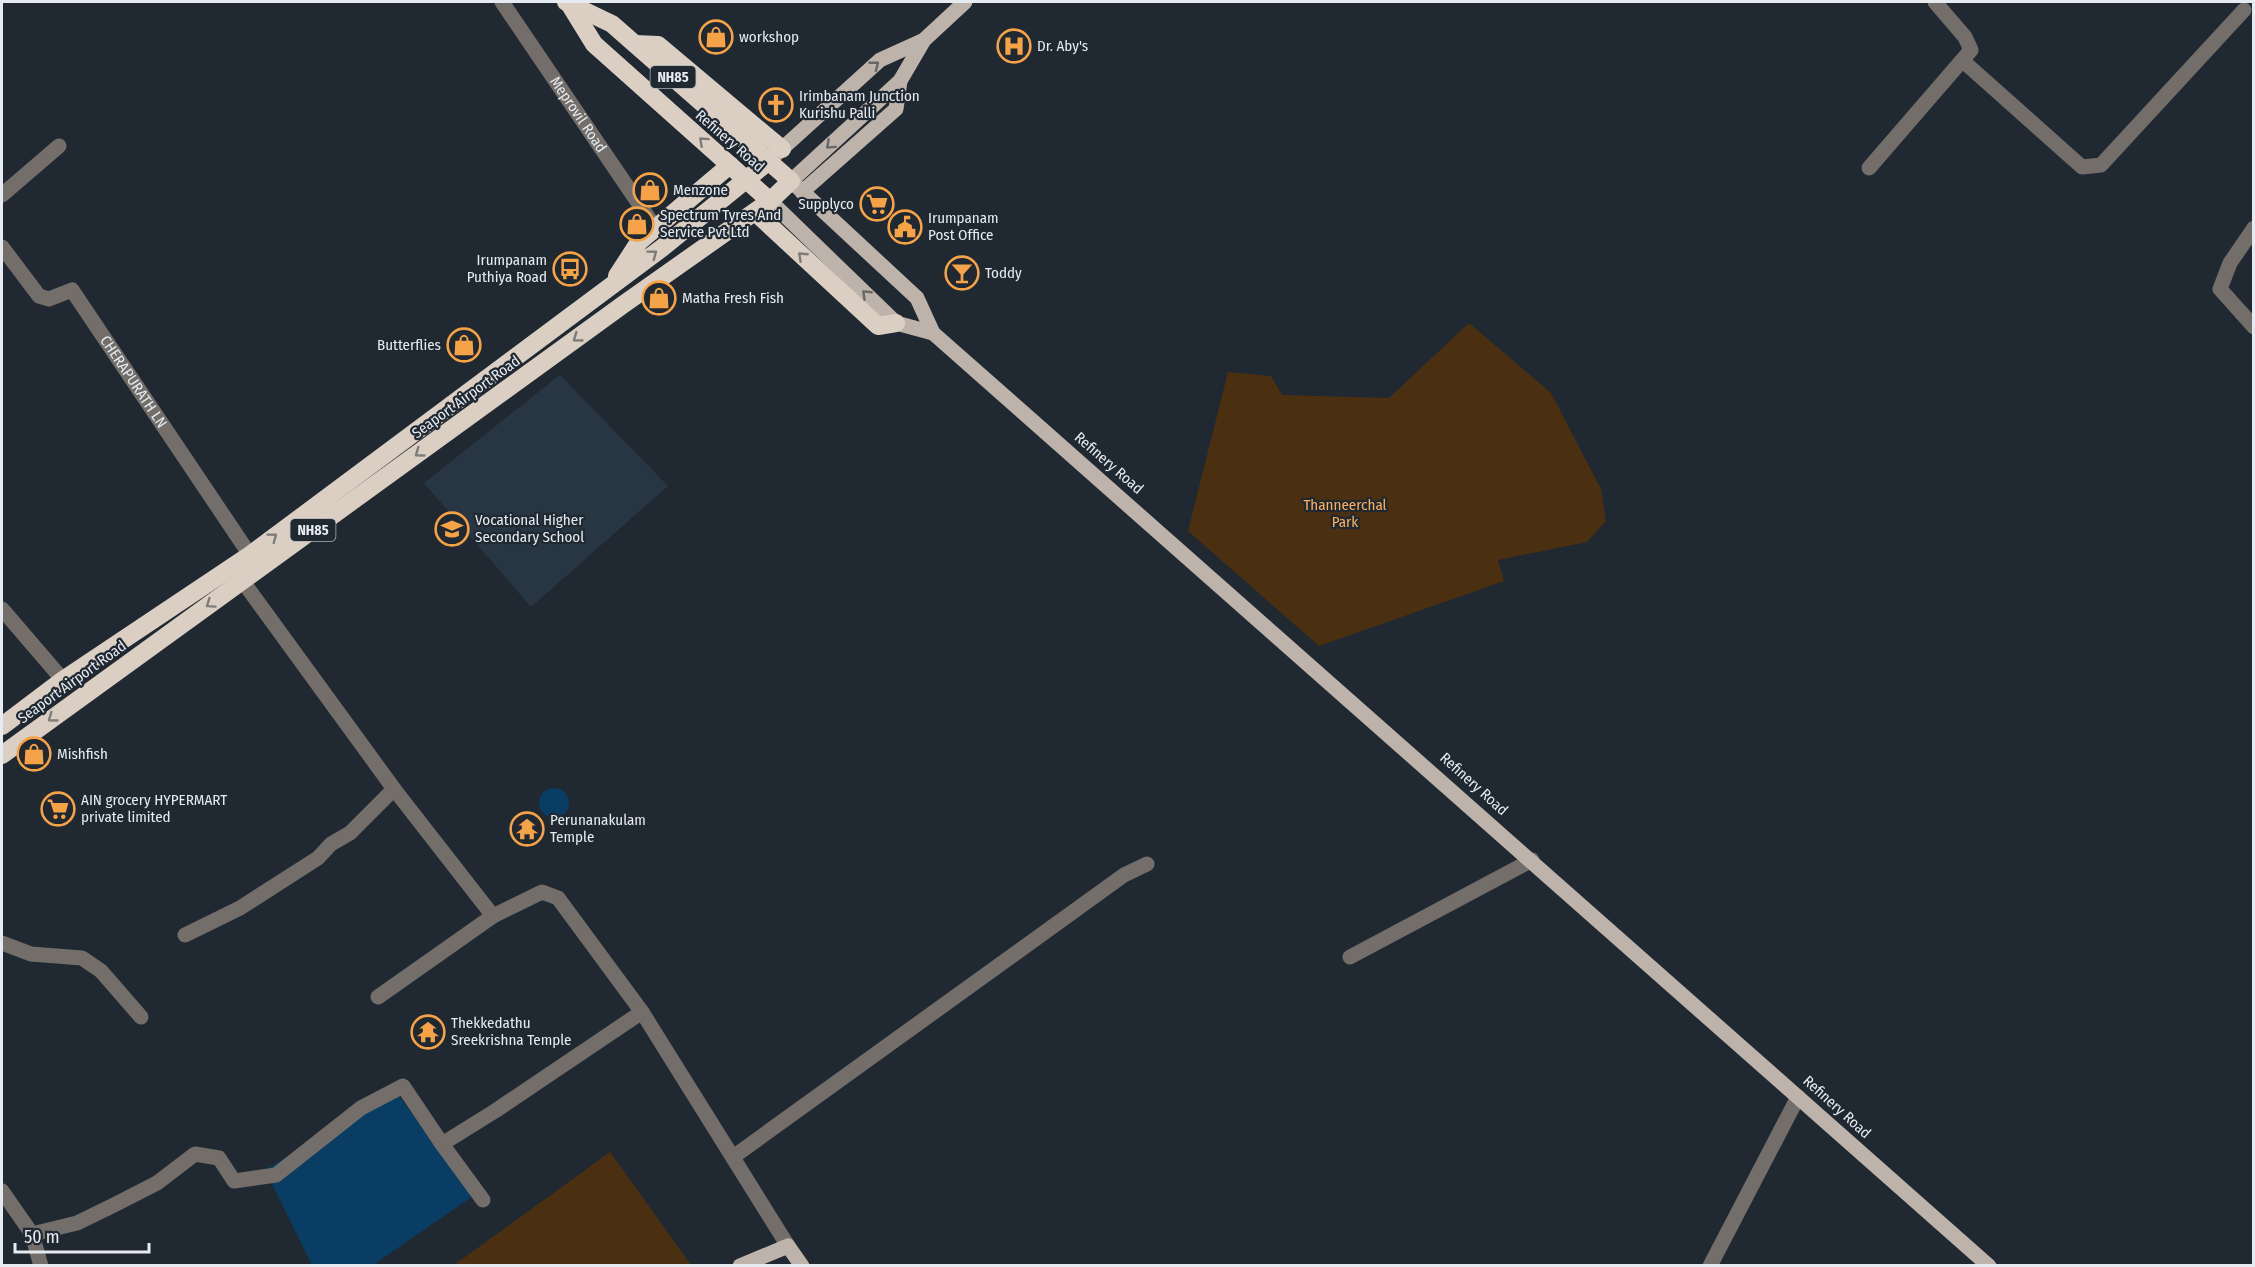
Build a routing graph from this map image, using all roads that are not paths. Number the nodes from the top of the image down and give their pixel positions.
1 (502, 2) edge
2 (965, 2) edge
3 (1935, 2) edge
4 (568, 3) edge
5 (2245, 9) edge
6 (924, 40) junction
7 (1963, 60) junction
8 (59, 147) dead end
9 (776, 154) junction
10 (730, 165) junction
11 (1869, 168) dead end
12 (747, 179) junction
13 (797, 186) junction
14 (2, 195) edge
15 (770, 201) junction
16 (755, 212) junction
17 (2253, 228) edge
18 (656, 229) junction
19 (2, 247) edge
20 (611, 285) junction
21 (896, 323) junction
22 (2253, 327) edge
23 (933, 333) junction
24 (250, 555) junction
25 (238, 574) junction
26 (2, 609) edge
27 (63, 680) junction
28 (2, 726) edge
29 (2, 755) edge
30 (394, 789) junction
31 (1532, 860) junction
32 (1147, 864) dead end
33 (493, 916) junction
34 (185, 935) dead end
35 (2, 943) edge
36 (1350, 957) dead end
37 (378, 997) dead end
38 (642, 1012) junction
39 (141, 1017) dead end
40 (1798, 1096) junction
41 (442, 1144) junction
42 (733, 1157) junction
43 (2, 1191) edge
44 (483, 1200) dead end
45 (32, 1234) junction
46 (788, 1246) junction
47 (41, 1266) edge
48 (740, 1266) edge
49 (802, 1266) edge
50 (1710, 1266) edge
51 (1989, 1266) edge

1 - 18 street, Meprovil Road
2 - 6 main road, Seaport Airport Road
3 - 7 street
4 - 9 highway, Refinery Road / NH85
10 -> 4 highway, Refinery Road / NH85
5 - 7 street
9 -> 6 main road, Seaport Airport Road
6 -> 13 main road, Seaport Airport Road
7 - 11 street
8 - 14 street
9 - 12 highway, Seaport Airport Road / NH85
9 - 13 highway, Refinery Road / NH85
10 - 12 highway, Refinery Road / NH85
10 - 18 highway
12 - 15 highway, Refinery Road / NH85
20 -> 12 highway, Seaport Airport Road / NH85
13 - 15 highway, Seaport Airport Road / NH85
13 - 23 main road, Refinery Road
15 - 16 highway, Seaport Airport Road / NH85
21 -> 15 main road, Refinery Road
21 -> 16 highway
16 -> 25 highway, Seaport Airport Road / NH85
17 - 22 street
18 - 20 highway
19 - 24 street, CHERAPURATH LN
24 -> 20 highway, Seaport Airport Road / NH85
21 - 23 main road, Refinery Road
23 - 31 main road, Refinery Road
24 - 25 highway, Seaport Airport Road / NH85
25 - 27 highway, Seaport Airport Road / NH85
25 -> 29 highway, Seaport Airport Road / NH85
25 - 30 street
26 - 27 street
27 - 28 highway, Seaport Airport Road / NH85
30 - 33 street
30 - 34 street
31 - 36 street
31 - 40 main road, Refinery Road
32 - 42 street
33 - 37 street
33 - 38 street
35 - 39 street
38 - 41 street
38 - 42 street
40 - 50 street
40 - 51 main road, Refinery Road
41 - 44 street
41 - 45 street
42 - 46 street
43 - 45 street
45 - 47 street
46 - 48 main road
46 - 49 main road

